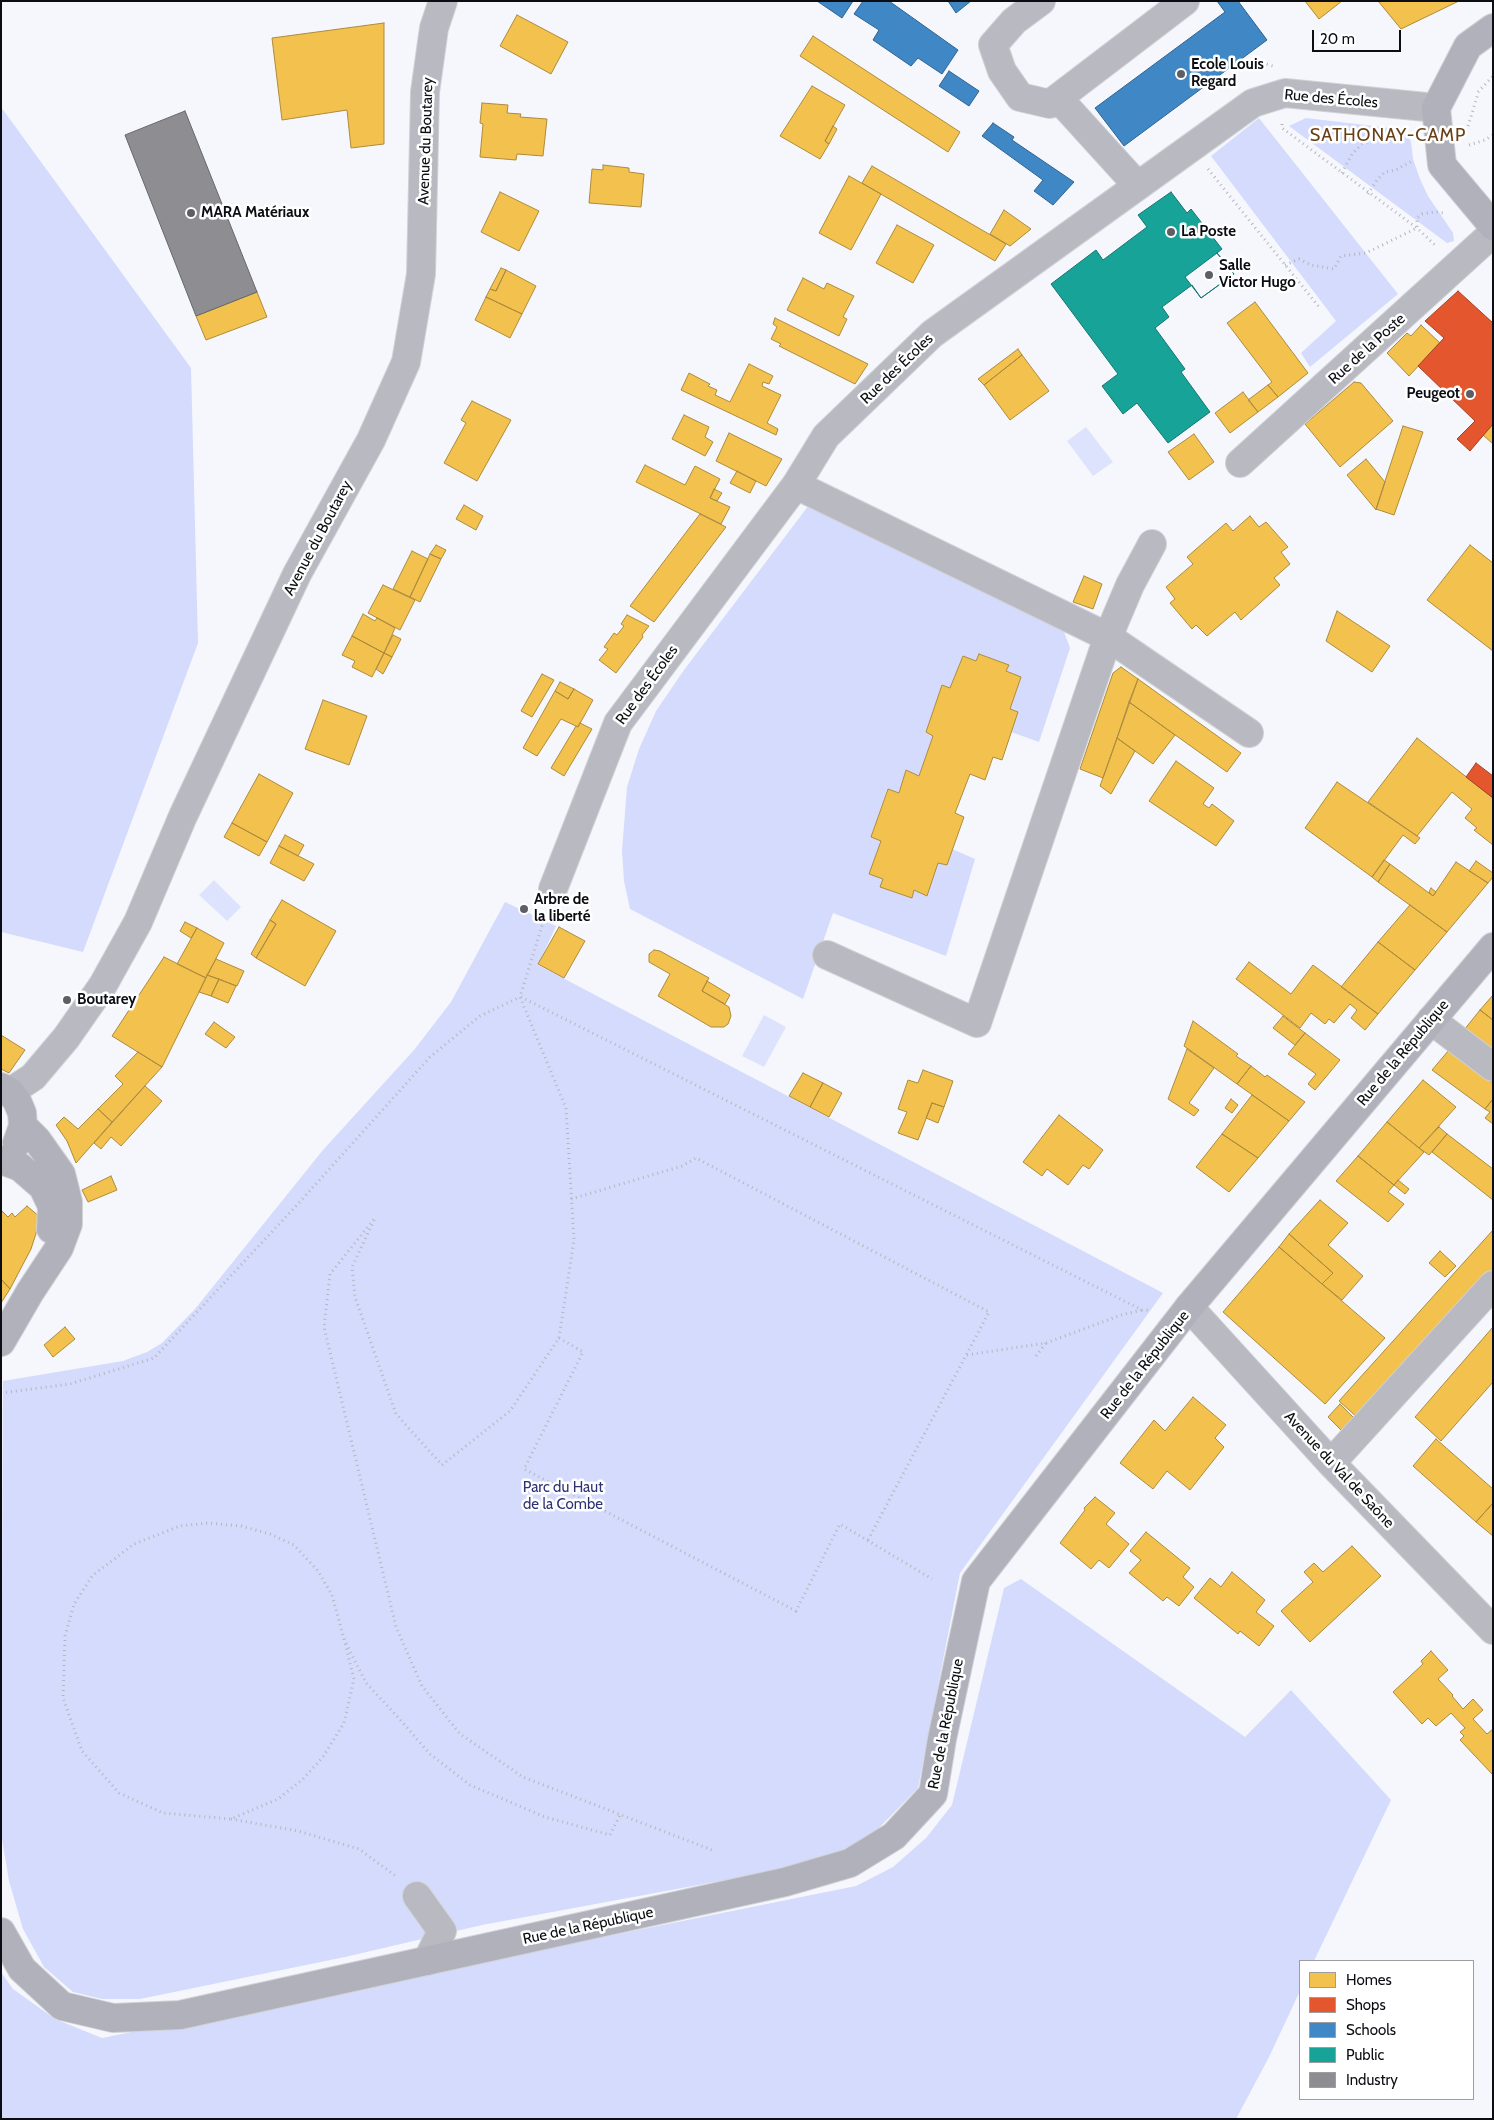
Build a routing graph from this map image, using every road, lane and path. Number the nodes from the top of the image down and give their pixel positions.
1 (443, 1) edge
2 (1041, 1) edge
3 (1185, 1) edge
4 (1493, 28) edge
5 (1493, 76) edge
6 (1450, 82) junction
7 (1478, 92) junction
8 (1285, 93) junction
9 (1058, 98) junction
10 (1436, 108) junction
11 (1383, 124) dead end
12 (1466, 132) dead end
13 (1493, 135) edge
14 (1468, 138) dead end
15 (1469, 145) junction
16 (1471, 153) dead end
17 (1181, 155) junction
18 (1419, 157) dead end
19 (1342, 173) junction
20 (1138, 186) junction
21 (1368, 194) junction
22 (1442, 207) dead end
23 (1447, 214) dead end
24 (1493, 226) edge
25 (1417, 228) junction
26 (1493, 233) edge
27 (1285, 265) junction
28 (1458, 266) junction
29 (1319, 307) dead end
30 (1240, 463) dead end
31 (796, 485) junction
32 (1152, 544) dead end
33 (1108, 637) junction
34 (1249, 734) dead end
35 (553, 889) joint
36 (1493, 947) edge
37 (827, 955) dead end
38 (520, 996) junction
39 (1431, 1020) junction
40 (1493, 1067) edge
41 (14, 1104) edge
42 (1, 1159) edge
43 (571, 1199) junction
44 (1493, 1285) edge
45 (30, 1292) junction
46 (1190, 1307) junction
47 (1142, 1310) junction
48 (559, 1338) junction
49 (1, 1342) edge
50 (1046, 1343) junction
51 (967, 1355) junction
52 (1036, 1356) dead end
53 (1, 1393) edge
54 (1331, 1463) junction
55 (868, 1540) junction
56 (932, 1579) dead end
57 (1493, 1630) edge
58 (344, 1639) junction
59 (620, 1815) junction
60 (231, 1819) junction
61 (712, 1850) dead end
62 (417, 1896) joint
63 (1, 1932) edge
64 (428, 1961) junction

1 - 41 street, Avenue du Boutarey
2 - 9 street
3 - 9 street
4 - 6 main road
5 - 7 path
6 - 7 path
6 - 10 main road
7 - 12 path
8 - 10 street, Rue des Écoles
8 - 17 street, Rue des Écoles
8 - 19 path
9 - 20 street
10 - 24 main road
11 - 19 path
13 - 15 path
14 - 15 path
15 - 16 path
17 - 20 street, Rue des Écoles
17 - 27 path
18 - 21 path
19 - 21 path
20 - 31 street, Rue des Écoles
21 - 25 path
22 - 23 path
25 - 27 path
25 - 28 path
26 - 28 street, Rue de la Poste
27 - 29 path
28 - 30 street, Rue de la Poste
31 - 33 street
31 - 35 street, Rue des Écoles
32 - 33 street
33 - 34 street
33 - 37 street
35 - 38 path
36 - 39 main road, Rue de la République
38 - 43 path
38 - 47 path
38 - 53 path
39 - 40 street
39 - 46 main road, Rue de la République
41 - 42 main road
41 - 45 main road
42 - 45 main road
43 - 48 path
43 - 51 path
44 - 54 street
45 - 49 main road
46 - 47 path
46 - 54 street, Avenue du Val de Saône
46 - 64 main road, Rue de la République
47 - 50 path
48 - 55 path
48 - 59 path
50 - 51 path
50 - 52 path
51 - 55 path
54 - 57 street, Avenue du Val de Saône
55 - 56 path
58 - 59 path
58 - 60 path
58 - 60 path
59 - 61 path
60 - 62 path
62 - 64 street
63 - 64 main road, Rue de la République

